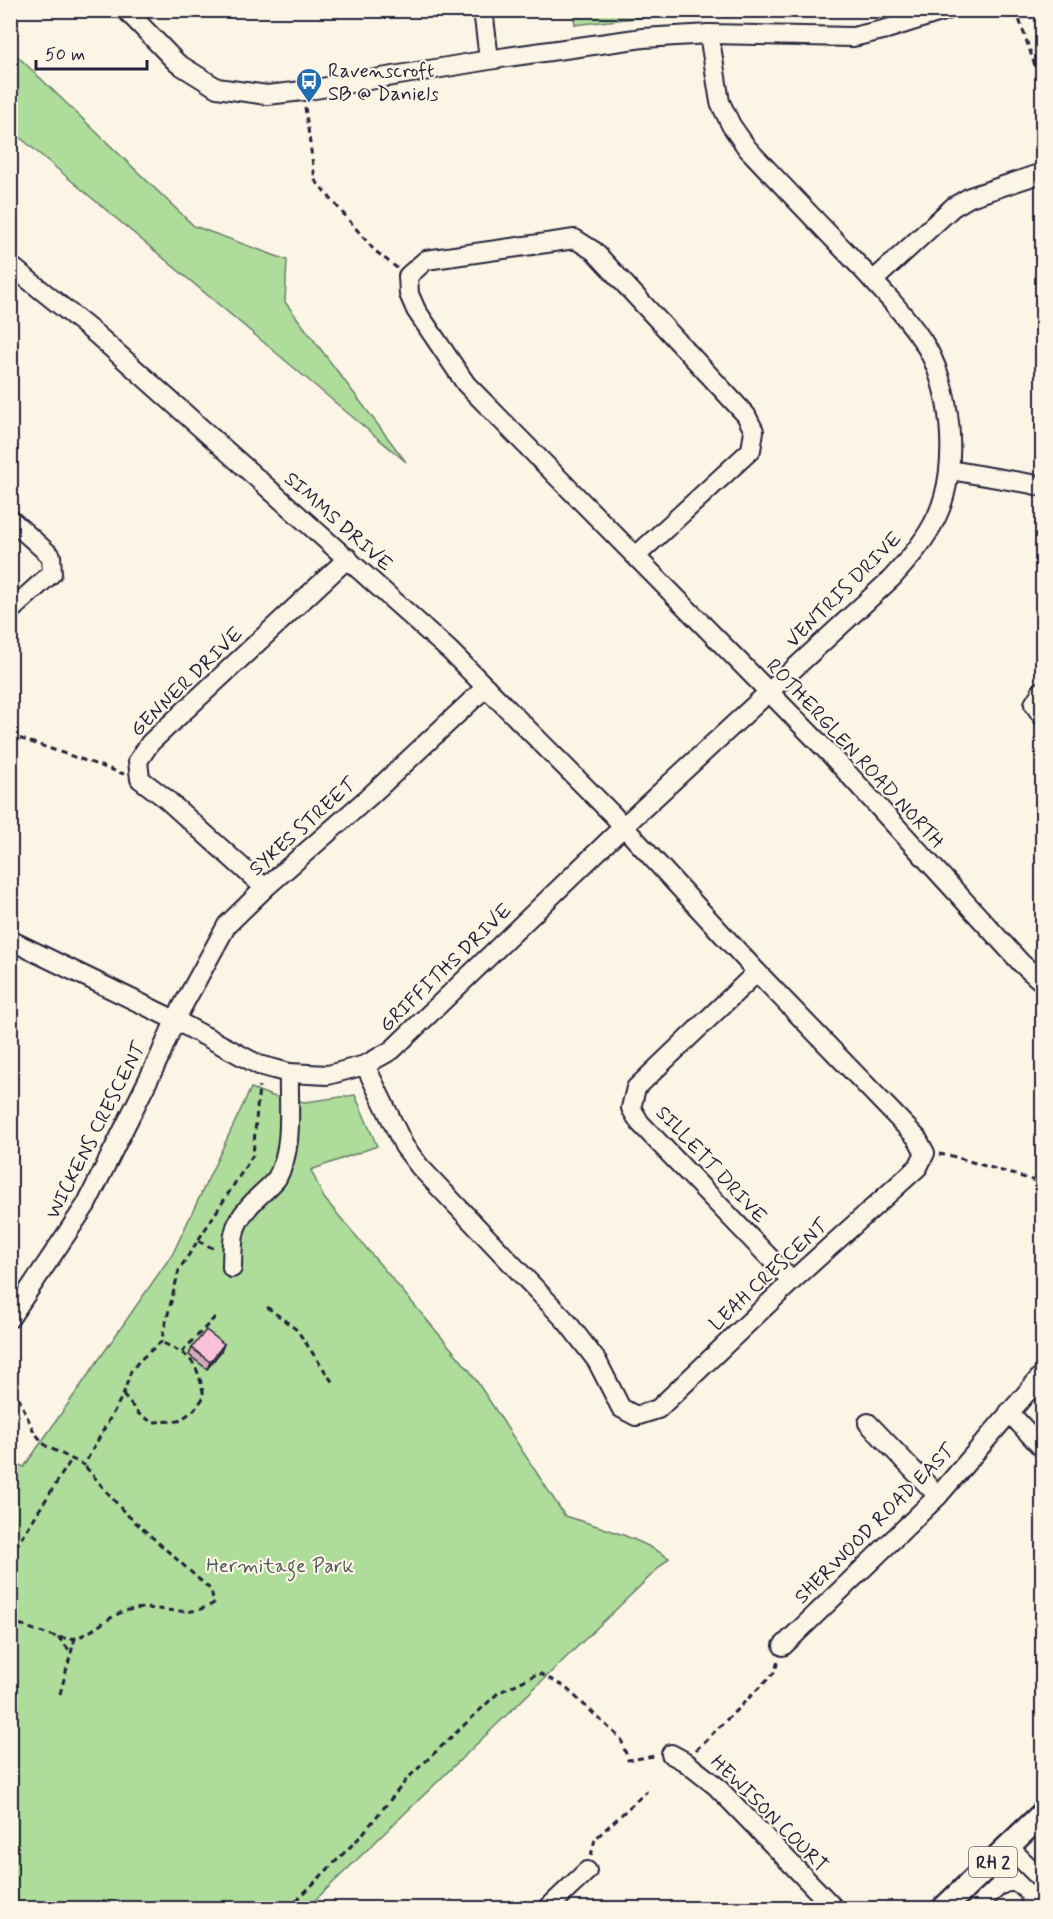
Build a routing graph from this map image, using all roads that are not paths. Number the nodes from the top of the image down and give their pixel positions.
1 (126, 10) edge
2 (483, 10) edge
3 (946, 10) edge
4 (912, 16) edge
5 (709, 34) junction
6 (489, 60) junction
7 (1042, 173) edge
8 (10, 265) edge
9 (873, 281) junction
10 (950, 470) junction
11 (1042, 487) edge
12 (10, 519) edge
13 (636, 556) junction
14 (348, 558) junction
15 (10, 611) edge
16 (486, 687) junction
17 (1042, 691) edge
18 (769, 693) junction
19 (1042, 716) edge
20 (623, 827) junction
21 (265, 888) junction
22 (10, 940) edge
23 (757, 972) junction
24 (1042, 982) edge
25 (175, 1020) junction
26 (365, 1065) junction
27 (288, 1073) junction
28 (232, 1268) dead end
29 (792, 1281) junction
30 (10, 1317) edge
31 (1042, 1375) edge
32 (1009, 1412) junction
33 (868, 1423) dead end
34 (1042, 1448) edge
35 (938, 1496) junction
36 (783, 1646) road end
37 (678, 1758) road end
38 (1042, 1814) edge
39 (1009, 1847) junction
40 (587, 1871) road end
41 (1042, 1880) edge
42 (955, 1904) edge
43 (548, 1908) edge
44 (834, 1908) edge

1 - 6 street
2 - 6 street
3 - 4 street
4 - 5 street
5 - 6 street
5 - 9 street, VENTRIS DRIVE
7 - 9 street
8 - 14 street, SIMMS DRIVE
9 - 10 street, VENTRIS DRIVE
10 - 11 street
10 - 18 street, VENTRIS DRIVE
12 - 15 street
13 - 13 street, ROTHERGLEN ROAD NORTH
13 - 18 street, ROTHERGLEN ROAD NORTH
14 - 16 street, SIMMS DRIVE
14 - 21 street, GENNER DRIVE
16 - 20 street, SIMMS DRIVE
16 - 21 street, SYKES STREET
17 - 19 street
18 - 20 street, VENTRIS DRIVE
18 - 24 street, ROTHERGLEN ROAD NORTH
20 - 23 street
20 - 26 street, GRIFFITHS DRIVE
21 - 25 street, SYKES STREET
22 - 25 street, GRIFFITHS DRIVE
23 - 29 street, SILLETT DRIVE
23 - 29 street, LEAH CRESCENT
25 - 27 street, GRIFFITHS DRIVE
25 - 30 street, WICKENS CRESCENT
26 - 27 street, GRIFFITHS DRIVE
26 - 29 street, LEAH CRESCENT
27 - 28 street
31 - 32 street, SHERWOOD ROAD EAST
32 - 34 street
32 - 35 street, SHERWOOD ROAD EAST
33 - 35 street
35 - 36 street, SHERWOOD ROAD EAST
37 - 44 street, HEWISON COURT
38 - 39 main road, RH 2
39 - 41 street
39 - 42 main road, RH 2
40 - 43 street

